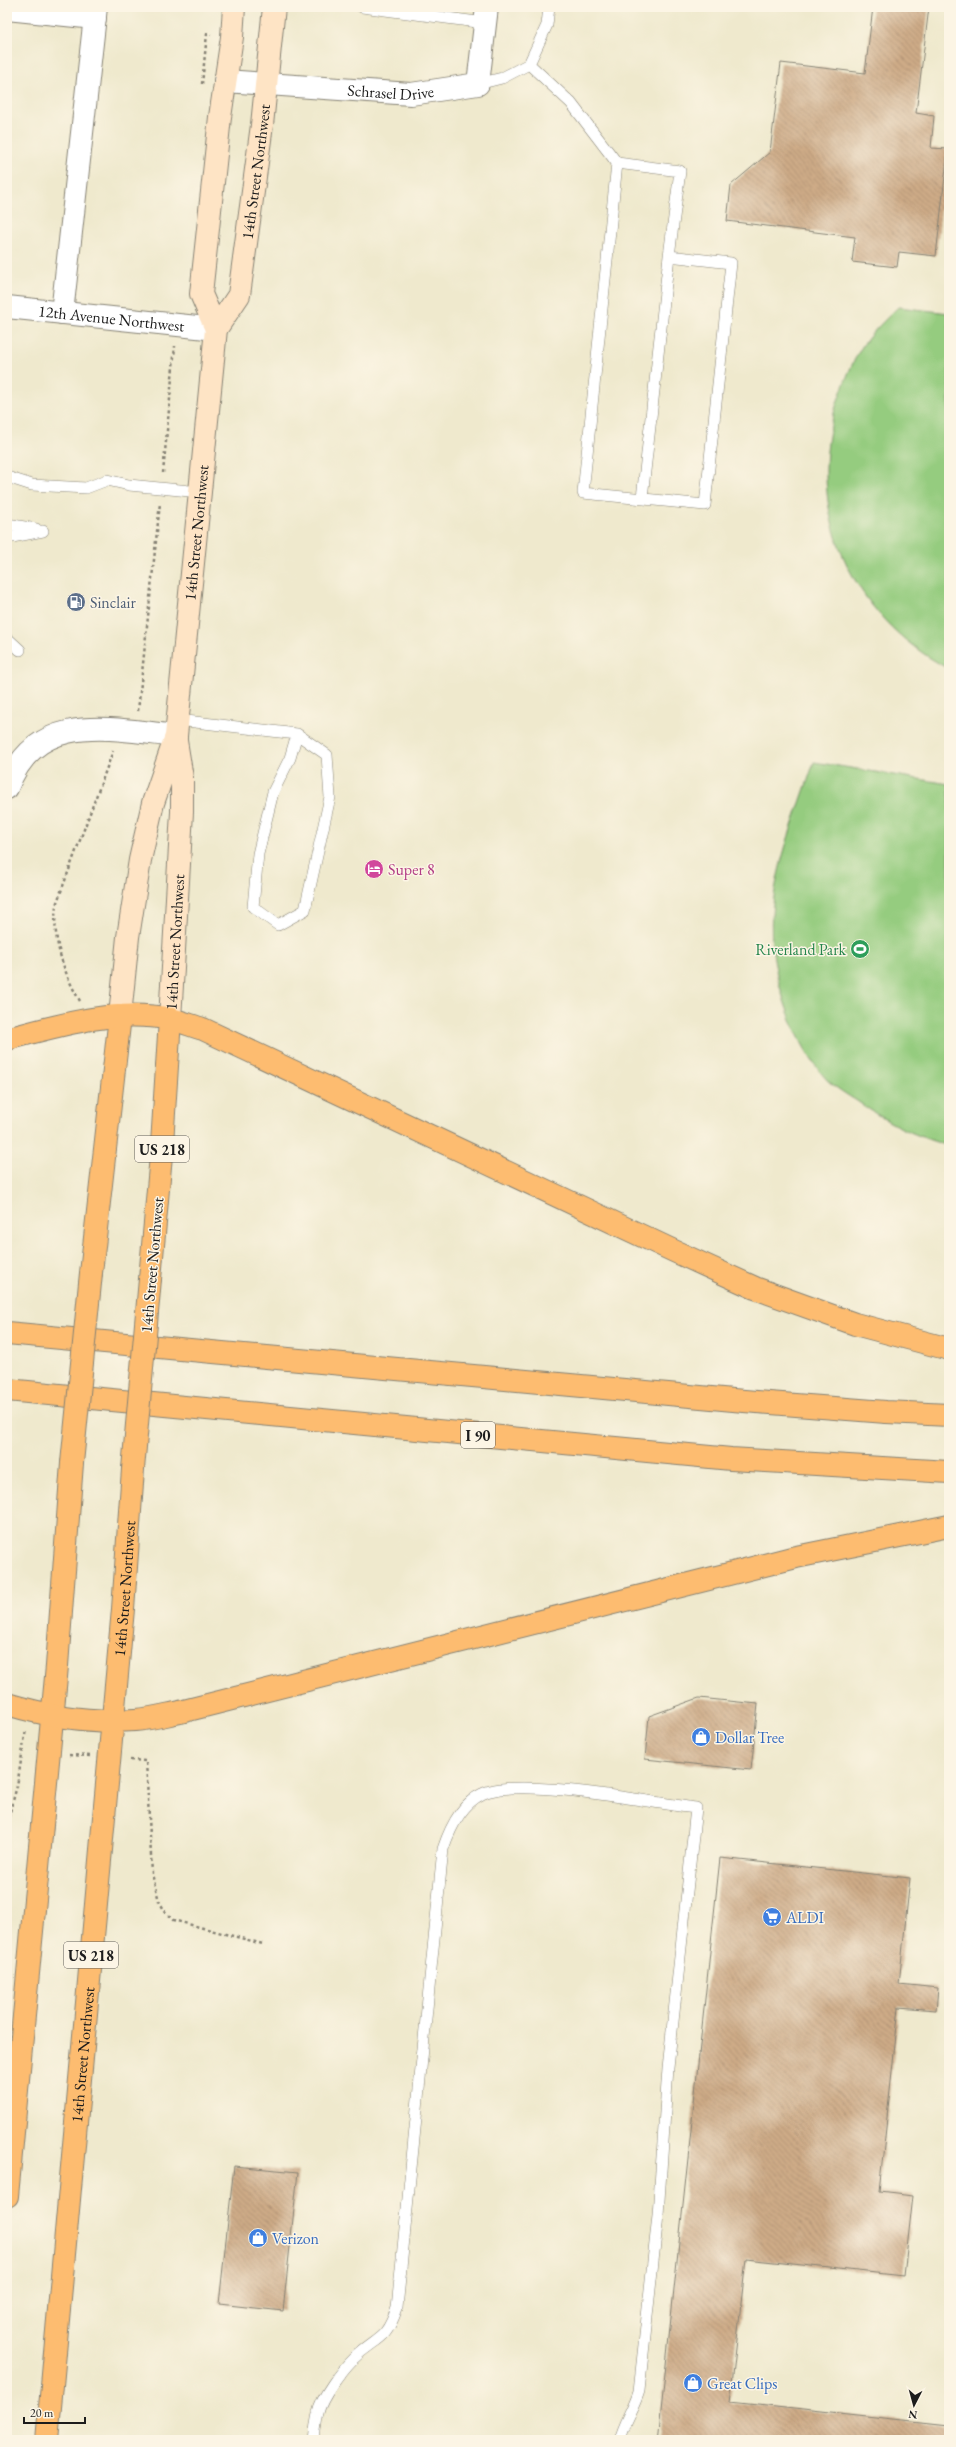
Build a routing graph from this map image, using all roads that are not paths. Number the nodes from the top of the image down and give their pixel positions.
1 (234, 7) edge
2 (274, 7) edge
3 (362, 7) edge
4 (549, 7) edge
5 (7, 10) edge
6 (428, 11) edge
7 (95, 13) edge
8 (486, 15) edge
9 (528, 64) junction
10 (225, 81) junction
11 (478, 84) junction
12 (266, 85) junction
13 (617, 164) junction
14 (669, 256) junction
15 (7, 307) edge
16 (62, 313) junction
17 (216, 329) junction
18 (7, 477) edge
19 (200, 492) junction
20 (642, 498) junction
21 (7, 524) edge
22 (7, 538) edge
23 (7, 638) edge
24 (20, 650) dead end
25 (177, 728) junction
26 (297, 734) junction
27 (7, 788) edge
28 (120, 1016) junction
29 (170, 1019) junction
30 (7, 1038) edge
31 (7, 1333) edge
32 (949, 1349) edge
33 (7, 1390) edge
34 (949, 1415) edge
35 (949, 1472) edge
36 (949, 1526) edge
37 (7, 1704) edge
38 (53, 1715) junction
39 (112, 1721) junction
40 (7, 2196) edge
41 (47, 2437) edge
42 (314, 2440) edge
43 (619, 2440) edge

1 - 10 main road, 14th Street Northwest
2 - 12 main road, 14th Street Northwest
3 - 6 lane
4 - 9 lane
5 - 7 street
6 - 8 lane
7 - 16 street
8 - 11 street
9 - 11 lane
9 - 13 lane
10 - 12 street, Schrasel Drive
10 - 17 main road, 14th Street Northwest
11 - 12 street, Schrasel Drive
12 - 17 main road, 14th Street Northwest
13 - 14 lane
13 - 20 lane
14 - 20 lane
14 - 20 lane
15 - 16 street, 12th Avenue Northwest
16 - 17 street, 12th Avenue Northwest
17 - 19 main road, 14th Street Northwest
18 - 19 lane
19 - 25 main road, 14th Street Northwest
21 - 22 lane
23 - 24 lane
25 - 26 lane
25 - 27 street
25 - 28 main road, 14th Street Northwest
25 - 29 main road, 14th Street Northwest
26 - 26 lane
28 - 29 main road
28 - 30 main road
28 - 38 main road, 14th Street Northwest, bridge
29 - 32 main road
29 - 39 main road, 14th Street Northwest / US 218, bridge
31 - 34 main road
33 - 35 main road, I 90
36 - 39 main road
37 - 38 main road
38 - 39 main road
38 - 40 main road, 14th Street Northwest
39 - 41 main road, 14th Street Northwest / US 218
42 - 43 lane

